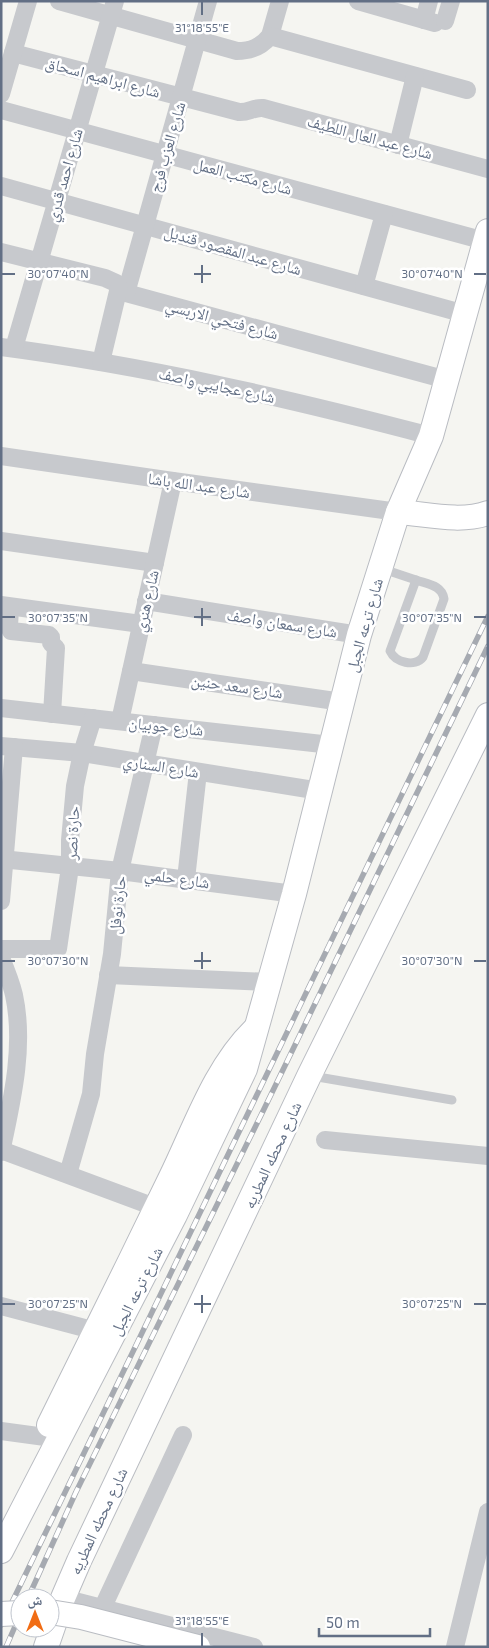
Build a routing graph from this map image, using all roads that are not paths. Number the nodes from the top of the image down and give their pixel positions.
1 (28, 1) edge
2 (59, 1) edge
3 (208, 1) edge
4 (280, 1) edge
5 (429, 1) edge
6 (451, 1) edge
7 (365, 2) edge
8 (113, 8) edge
9 (435, 21) junction
10 (197, 40) junction
11 (265, 40) junction
12 (9, 47) edge
13 (93, 75) junction
14 (416, 76) junction
15 (467, 90) dead end
16 (1, 94) edge
17 (181, 98) junction
18 (252, 108) joint
19 (1, 110) edge
20 (77, 131) junction
21 (398, 145) junction
22 (165, 155) junction
23 (488, 169) edge
24 (1, 186) edge
25 (56, 201) junction
26 (384, 214) junction
27 (144, 225) junction
28 (486, 236) edge
29 (1, 252) edge
30 (40, 262) junction
31 (364, 286) junction
32 (122, 290) junction
33 (465, 314) junction
34 (8, 348) edge
35 (101, 362) junction
36 (447, 380) junction
37 (431, 436) junction
38 (1, 456) edge
39 (173, 481) junction
40 (398, 512) junction
41 (488, 513) edge
42 (1, 541) edge
43 (155, 563) junction
44 (380, 568) junction
45 (416, 580) junction
46 (146, 601) junction
47 (6, 606) edge
48 (141, 624) junction
49 (359, 635) junction
50 (131, 671) junction
51 (342, 702) junction
52 (1, 708) edge
53 (52, 714) junction
54 (488, 715) edge
55 (93, 718) junction
56 (120, 721) junction
57 (154, 725) junction
58 (332, 744) junction
59 (8, 747) edge
60 (82, 753) junction
61 (144, 763) junction
62 (198, 772) junction
63 (320, 791) junction
64 (3, 859) edge
65 (70, 867) junction
66 (120, 871) junction
67 (186, 880) junction
68 (294, 894) junction
69 (1, 901) edge
70 (1, 949) edge
71 (1, 958) edge
72 (108, 975) junction
73 (270, 982) junction
74 (309, 1076) junction
75 (452, 1100) dead end
76 (325, 1140) dead end
77 (1, 1151) edge
78 (488, 1156) edge
79 (68, 1174) junction
80 (166, 1211) junction
81 (1, 1306) edge
82 (96, 1331) junction
83 (1, 1431) edge
84 (183, 1435) dead end
85 (51, 1438) junction
86 (488, 1512) edge
87 (6, 1522) edge
88 (1, 1551) edge
89 (60, 1597) edge
90 (60, 1605) edge
91 (60, 1607) edge
92 (102, 1609) junction
93 (196, 1642) edge
94 (254, 1647) edge
95 (456, 1647) edge

1 - 12 street
2 - 8 street
3 - 10 street, شارع العزب فرج
4 - 11 street
5 - 9 street
6 - 9 street
7 - 9 street
8 - 10 street
8 - 13 street, شارع احمد قدري
10 - 11 street
10 - 17 street, شارع العزب فرج
11 - 14 street
12 - 13 street, شارع ابراهيم اسحاق
12 - 16 street
13 - 17 street, شارع ابراهيم اسحاق
13 - 20 street, شارع احمد قدري
14 - 15 street
14 - 21 street
17 - 18 street, شارع ابراهيم اسحاق
17 - 22 street, شارع العزب فرج
18 - 21 street, شارع عبد العال اللطيف
19 - 20 street, شارع مكتب العمل
20 - 22 street, شارع مكتب العمل
20 - 25 street, شارع احمد قدري
21 - 23 street, شارع عبد العال اللطيف
22 - 26 street, شارع مكتب العمل
22 - 27 street, شارع العزب فرج
24 - 25 street, شارع عبد المقصود قنديل
25 - 27 street, شارع عبد المقصود قنديل
25 - 30 street, شارع احمد قدري
26 - 28 street, شارع مكتب العمل
26 - 31 street
27 - 31 street, شارع عبد المقصود قنديل
27 - 32 street, شارع العزب فرج
28 - 33 street, شارع ترعه الجبل
29 - 30 street, شارع فتحي الاربسي
30 - 32 street, شارع فتحي الاربسي
30 - 34 street, شارع احمد قدري
31 - 33 street, شارع عبد المقصود قنديل
32 - 35 street, شارع العزب فرج
32 - 36 street, شارع فتحي الاربسي
33 - 36 street, شارع ترعه الجبل
34 - 35 street, شارع عجايبي واصف
35 - 37 street, شارع عجايبي واصف
36 - 37 street, شارع ترعه الجبل
37 - 40 street, شارع ترعه الجبل
38 - 39 street, شارع عبد الله باشا
39 - 40 street, شارع عبد الله باشا
39 - 43 street, شارع هنري
40 - 41 street
40 - 44 street, شارع ترعه الجبل
42 - 43 street
43 - 46 street, شارع هنري
44 - 45 lane
44 - 49 street, شارع ترعه الجبل
45 - 45 lane
46 - 48 street, شارع هنري
46 - 49 street, شارع سمعان واصف
47 - 48 street
47 - 53 street
48 - 50 street, شارع هنري
49 - 51 street, شارع ترعه الجبل
50 - 51 street, شارع سعد حنين
50 - 56 street, شارع هنري
51 - 58 street, شارع ترعه الجبل
52 - 53 street, شارع جوبيان
53 - 55 street, شارع جوبيان
54 - 74 street, شارع محطه المطريه
55 - 56 street, شارع جوبيان
55 - 60 street, حارة نصر
56 - 57 street, شارع جوبيان
57 - 58 street, شارع جوبيان
57 - 61 street, حارة نوفل
58 - 63 street, شارع ترعه الجبل
59 - 60 street, شارع السناري
59 - 64 street
60 - 61 street, شارع السناري
60 - 65 street, حارة نصر
61 - 62 street, شارع السناري
61 - 66 street, حارة نوفل
62 - 63 street, شارع السناري
62 - 67 street
63 - 68 street, شارع ترعه الجبل
64 - 65 street, شارع حلمي
64 - 69 street
65 - 66 street, شارع حلمي
65 - 70 street, حارة نصر
66 - 67 street, شارع حلمي
66 - 72 street, حارة نوفل
67 - 68 street, شارع حلمي
68 - 73 street, شارع ترعه الجبل
71 - 77 street
72 - 73 street
72 - 79 street, حارة نوفل
73 - 80 street, شارع ترعه الجبل
74 - 75 lane
74 - 89 street, شارع محطه المطريه
76 - 78 street
77 - 79 street
79 - 80 street
80 - 82 street, شارع ترعه الجبل
80 - 85 street, شارع ترعه الجبل
81 - 82 street
82 - 85 street, شارع ترعه الجبل
83 - 85 street
84 - 92 street
85 - 87 street, شارع ترعه الجبل
86 - 95 street
87 - 88 street, شارع ترعه الجبل
90 - 92 street
91 - 93 street, bridge
92 - 93 street
93 - 94 street

